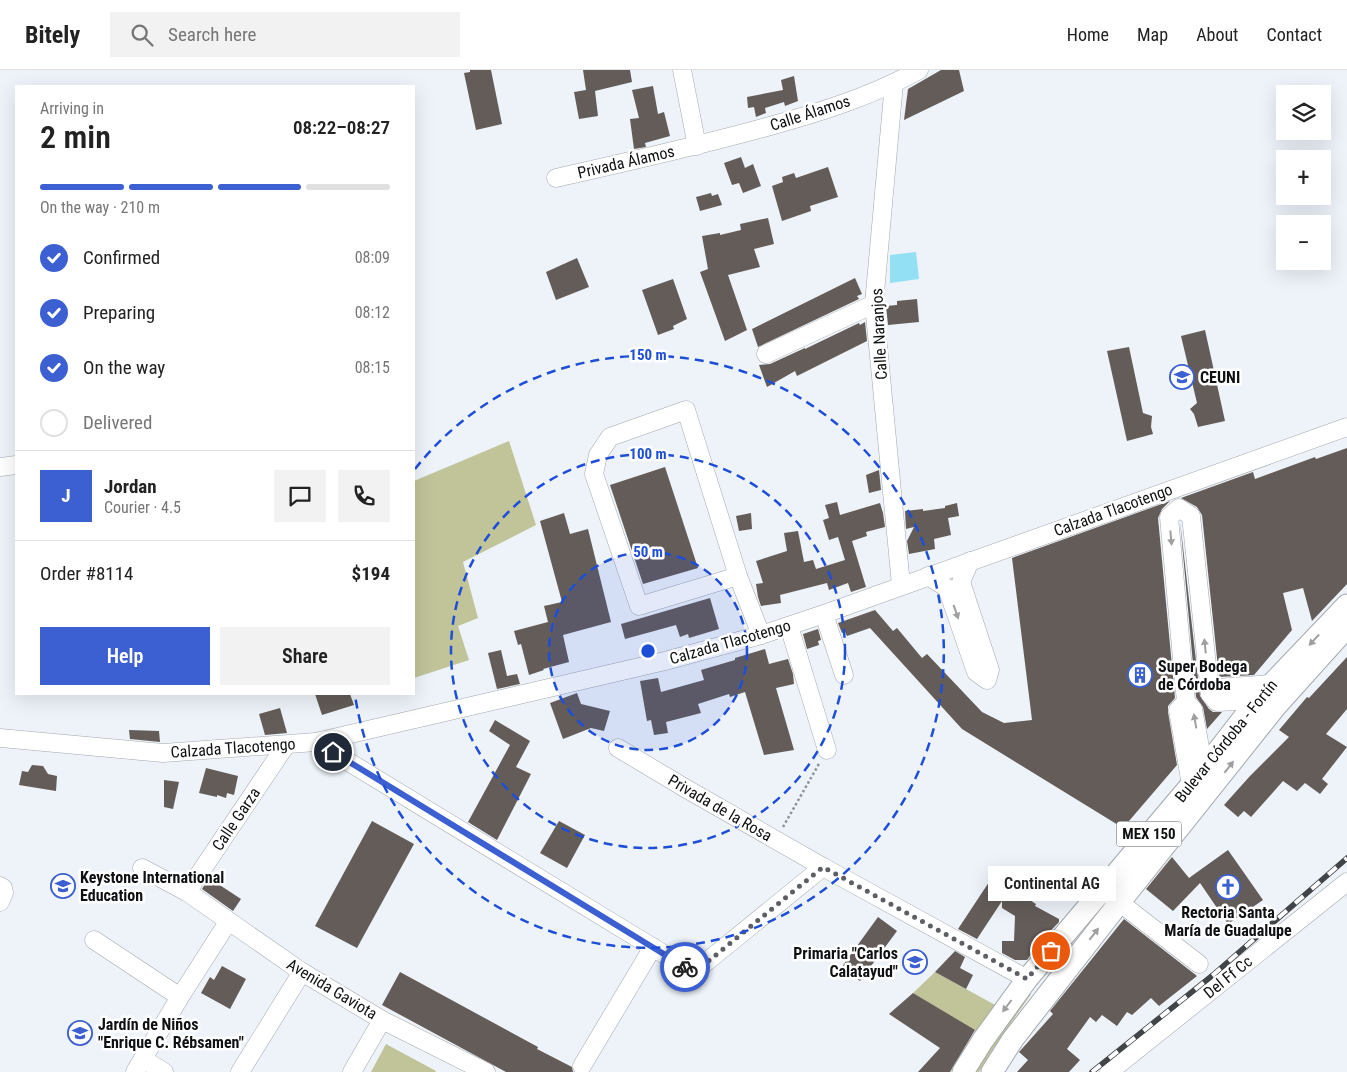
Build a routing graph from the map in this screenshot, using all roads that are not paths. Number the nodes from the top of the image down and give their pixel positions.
1 (682, 70) edge
2 (919, 70) edge
3 (894, 84) junction
4 (697, 146) junction
5 (556, 178) dead end
6 (874, 304) junction
7 (766, 354) dead end
8 (1347, 426) edge
9 (15, 465) edge
10 (0, 467) edge
11 (970, 561) junction
12 (738, 576) junction
13 (928, 576) junction
14 (902, 585) junction
15 (1347, 605) edge
16 (824, 614) junction
17 (789, 626) junction
18 (1347, 627) edge
19 (761, 635) junction
20 (844, 675) dead end
21 (1267, 696) junction
22 (1, 740) edge
23 (316, 742) junction
24 (286, 745) junction
25 (618, 748) dead end
26 (828, 750) road end
27 (1201, 781) junction
28 (823, 867) junction
29 (142, 868) dead end
30 (1347, 882) edge
31 (0, 886) edge
32 (1103, 888) junction
33 (187, 892) junction
34 (0, 902) edge
35 (1119, 903) junction
36 (228, 922) junction
37 (94, 940) dead end
38 (653, 947) junction
39 (1199, 964) dead end
40 (302, 972) junction
41 (1027, 979) junction
42 (180, 997) junction
43 (382, 1020) junction
44 (139, 1065) edge
45 (458, 1066) edge
46 (582, 1066) dead end
47 (164, 1072) edge
48 (240, 1072) edge
49 (352, 1072) edge
50 (486, 1072) edge
51 (963, 1072) edge
52 (992, 1072) edge
53 (1109, 1072) edge

1 - 4 street
2 - 3 street, Calle Álamos
3 - 4 street, Calle Álamos
3 - 6 street, Calle Naranjos
4 - 5 street, Privada Álamos
6 - 7 street
6 - 14 street, Calle Naranjos
8 - 11 street, Calzada Tlacotengo
9 - 10 street
11 - 13 street, Calzada Tlacotengo
13 -> 11 street
12 - 12 street
12 - 19 street
13 - 14 street, Calzada Tlacotengo
14 - 16 street, Calzada Tlacotengo
15 -> 21 main road, Bulevar Córdoba - Fortín / MEX 150
16 - 17 street, Calzada Tlacotengo
16 - 20 street
17 - 19 street, Calzada Tlacotengo
17 - 26 street
18 - 21 main road, Bulevar Córdoba - Fortín / MEX 150
19 - 23 street, Calzada Tlacotengo
21 - 27 main road, Bulevar Córdoba - Fortín / MEX 150
21 -> 27 street
22 - 24 street, Calzada Tlacotengo
23 - 24 street, Calzada Tlacotengo
23 - 38 street
24 - 33 street, Calle Garza
25 - 28 street, Privada de la Rosa
27 - 32 main road, Bulevar Córdoba - Fortín / MEX 150
27 - 35 main road, Bulevar Córdoba - Fortín / MEX 150
28 - 38 street
28 - 41 street, Privada de la Rosa
29 - 33 street, Avenida Gaviota
30 - 53 street, Del Ff Cc
31 - 34 street
32 - 35 street
32 - 41 main road, Bulevar Córdoba - Fortín / MEX 150
33 - 36 street, Avenida Gaviota
35 - 39 street
52 -> 35 main road, Bulevar Córdoba - Fortín / MEX 150
36 - 40 street, Avenida Gaviota
36 - 42 street
37 - 42 street
38 - 46 street
40 - 43 street, Avenida Gaviota
40 - 48 street
41 -> 51 main road, Bulevar Córdoba - Fortín / MEX 150
42 - 44 street
43 - 45 street, Avenida Gaviota
43 - 49 street
44 - 47 street
45 - 50 street, Avenida Gaviota

